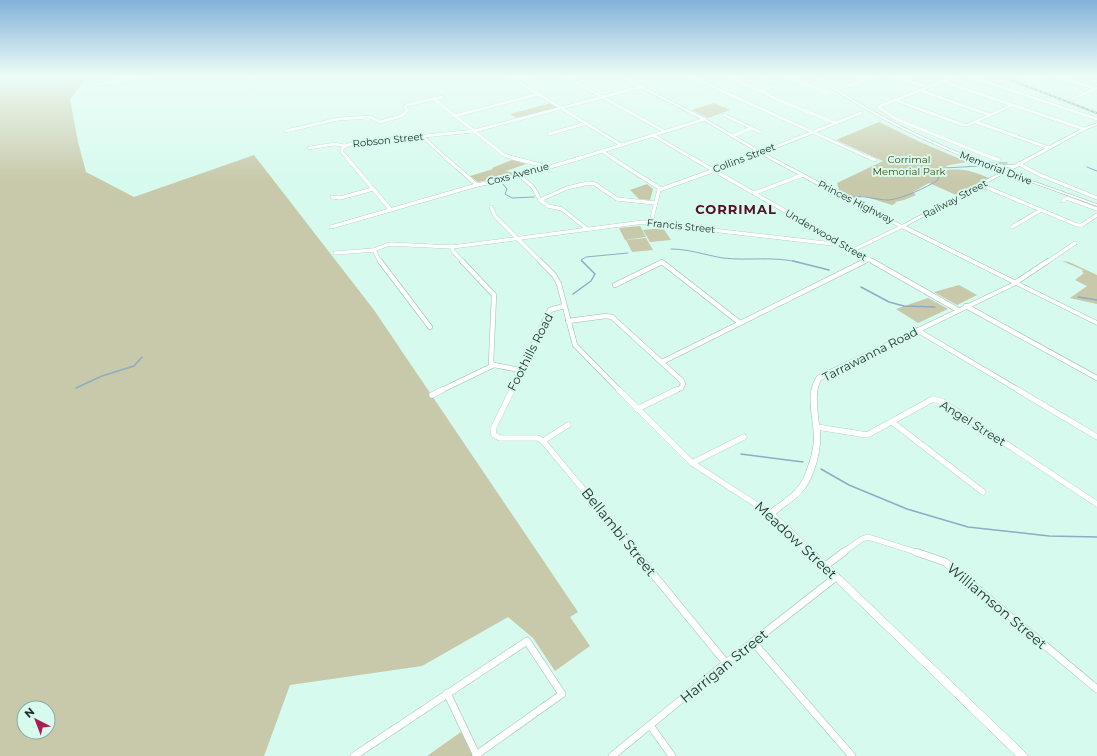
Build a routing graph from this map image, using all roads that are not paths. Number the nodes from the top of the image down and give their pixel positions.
1 (407, 111) edge
2 (448, 111) edge
3 (472, 111) edge
4 (549, 111) edge
5 (567, 111) edge
6 (629, 111) edge
7 (690, 111) edge
8 (766, 111) edge
9 (806, 111) edge
10 (870, 111) edge
11 (875, 111) edge
12 (883, 111) edge
13 (926, 111) edge
14 (979, 111) edge
15 (998, 111) edge
16 (1031, 111) edge
17 (1074, 111) edge
18 (861, 113) dead end
19 (724, 115) dead end
20 (990, 115) junction
21 (454, 116) junction
22 (705, 119) junction
23 (1097, 119) edge
24 (976, 122) junction
25 (586, 123) junction
26 (835, 123) junction
27 (1097, 124) edge
28 (752, 128) junction
29 (1084, 129) junction
30 (286, 131) dead end
31 (474, 131) junction
32 (664, 131) junction
33 (760, 132) dead end
34 (812, 132) junction
35 (549, 134) dead end
36 (654, 135) junction
37 (422, 136) junction
38 (732, 136) junction
39 (621, 145) junction
40 (345, 146) junction
41 (309, 148) dead end
42 (1049, 148) junction
43 (602, 151) junction
44 (761, 153) junction
45 (875, 160) dead end
46 (979, 160) junction
47 (999, 160) dead end
48 (1018, 165) junction
49 (548, 167) junction
50 (714, 170) junction
51 (1006, 172) junction
52 (802, 175) junction
53 (520, 176) junction
54 (995, 177) junction
55 (1026, 180) junction
56 (477, 185) junction
57 (981, 185) junction
58 (373, 189) junction
59 (661, 189) junction
60 (755, 193) junction
61 (1097, 198) edge
62 (334, 199) dead end
63 (540, 200) junction
64 (1064, 201) dead end
65 (1097, 202) edge
66 (655, 203) junction
67 (1097, 205) edge
68 (491, 207) dead end
69 (390, 209) junction
70 (1097, 209) edge
71 (1042, 210) junction
72 (1097, 215) edge
73 (650, 222) junction
74 (903, 226) junction
75 (331, 227) dead end
76 (1012, 227) dead end
77 (587, 229) junction
78 (518, 239) junction
79 (838, 243) junction
80 (1075, 243) dead end
81 (452, 247) junction
82 (374, 250) junction
83 (854, 250) junction
84 (335, 253) dead end
85 (868, 259) junction
86 (1015, 283) junction
87 (615, 285) dead end
88 (564, 306) junction
89 (966, 306) junction
90 (958, 310) junction
91 (568, 321) junction
92 (1097, 322) edge
93 (740, 323) junction
94 (430, 327) dead end
95 (917, 330) junction
96 (662, 362) junction
97 (494, 365) junction
98 (520, 370) junction
99 (1097, 378) edge
100 (432, 395) dead end
101 (637, 409) junction
102 (892, 422) junction
103 (568, 425) dead end
104 (817, 427) junction
105 (744, 437) dead end
106 (1097, 437) edge
107 (543, 441) junction
108 (692, 463) junction
109 (983, 492) dead end
110 (1097, 504) edge
111 (771, 514) junction
112 (825, 566) junction
113 (836, 577) junction
114 (753, 642) junction
115 (726, 663) junction
116 (1097, 689) edge
117 (447, 693) junction
118 (650, 725) junction
119 (477, 755) edge
120 (354, 756) edge
121 (612, 756) edge
122 (672, 756) edge
123 (852, 756) edge
124 (1023, 756) edge

1 - 30 street
2 - 21 street
3 - 21 street
4 - 31 street, Robson Street
5 - 25 street
6 - 32 street
7 - 22 main road, Princes Highway
8 - 34 street
9 - 26 street
10 - 51 main road, Memorial Drive
11 - 46 main road, Memorial Drive
12 - 47 street
13 - 24 street
14 - 20 street
15 - 20 street
16 - 29 street
17 - 23 street
18 - 26 street, Collins Street
19 - 28 street
20 - 24 street
21 - 31 street
22 - 32 street, Coxs Avenue
22 - 38 main road, Princes Highway
24 - 42 street
25 - 35 street
25 - 39 street
26 - 34 street, Collins Street
27 - 29 main road, Railway Street
28 - 33 street
28 - 38 street
29 - 42 main road, Railway Street
31 - 37 street, Robson Street
31 - 49 street
32 - 36 street, Coxs Avenue
34 - 44 street, Collins Street
34 - 45 street
36 - 39 street, Coxs Avenue
36 - 50 street, Underwood Street
37 - 40 street, Robson Street
37 - 56 street
38 - 44 main road, Princes Highway
39 - 43 street, Coxs Avenue
40 - 41 street, Robson Street
40 - 58 street
42 - 48 main road, Railway Street
43 - 49 street, Coxs Avenue
43 - 59 street
44 - 50 street, Collins Street
44 - 52 main road, Princes Highway
46 - 48 main road
46 - 51 main road, Memorial Drive
48 - 51 main road, Railway Street
48 - 61 street
49 - 53 street, Coxs Avenue
50 - 59 street, Collins Street
50 - 60 street, Underwood Street
51 - 54 main road, Railway Street
51 - 55 main road, Memorial Drive
51 - 65 main road, Memorial Drive
52 - 60 street
52 - 74 main road, Princes Highway
53 - 56 street, Coxs Avenue
53 - 63 street
54 - 55 main road
54 - 57 main road, Railway Street
55 - 67 main road, Memorial Drive
56 - 69 street, Coxs Avenue
57 - 71 street
57 - 74 main road, Railway Street
58 - 62 street
58 - 69 street
59 - 66 street
60 - 79 street, Underwood Street
63 - 66 street
63 - 77 street
64 - 70 street
66 - 73 street
68 - 78 street, Foothills Road
69 - 75 street, Coxs Avenue
71 - 72 street
71 - 76 street
73 - 77 street, Francis Street
73 - 79 street, Francis Street
74 - 83 street, Railway Street
74 - 86 main road, Princes Highway
77 - 78 street, Francis Street
78 - 81 street, Francis Street
78 - 88 street, Foothills Road
79 - 83 street, Underwood Street
80 - 86 street
81 - 82 street, Francis Street
81 - 97 street
82 - 84 street, Francis Street
82 - 94 street
83 - 85 street, Underwood Street
85 - 90 street, Underwood Street
85 - 93 street
86 - 89 main road, Tarrawanna Road
86 - 92 main road, Princes Highway
87 - 93 street
88 - 91 street, Meadow Street
88 - 98 street, Foothills Road
89 - 90 main road, Tarrawanna Road
89 - 99 street
90 - 95 main road, Tarrawanna Road
91 - 96 street
91 - 101 street, Meadow Street
93 - 96 street
95 - 104 main road, Tarrawanna Road
95 - 106 street
96 - 101 street
97 - 98 street
97 - 100 street
98 - 107 street, Foothills Road
101 - 108 street, Meadow Street
102 - 104 street, Angel Street
102 - 109 street
102 - 110 street, Angel Street
103 - 107 street
104 - 111 main road, Tarrawanna Road
105 - 108 street
107 - 115 street, Bellambi Street
108 - 111 street, Meadow Street
111 - 112 main road, Meadow Street
112 - 113 main road, Meadow Street
112 - 116 street, Williamson Street
113 - 114 street, Harrigan Street
113 - 124 main road, Meadow Street
114 - 115 street, Harrigan Street
114 - 123 street
115 - 118 street, Harrigan Street
117 - 119 street
117 - 119 street
117 - 120 street
118 - 121 street, Harrigan Street
118 - 122 street

